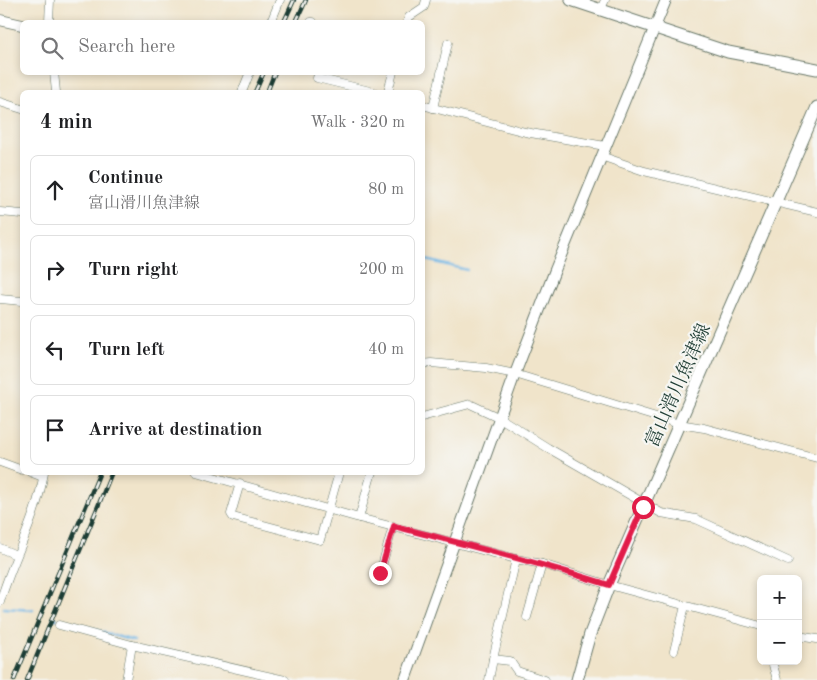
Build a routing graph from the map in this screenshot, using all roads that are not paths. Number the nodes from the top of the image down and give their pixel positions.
1 (50, 0) edge
2 (280, 0) edge
3 (426, 0) edge
4 (571, 0) edge
5 (666, 0) edge
6 (603, 5) edge
7 (0, 20) edge
8 (49, 20) edge
9 (272, 20) edge
10 (408, 20) edge
11 (20, 25) edge
12 (655, 26) junction
13 (448, 43) dead end
14 (817, 69) edge
15 (54, 75) edge
16 (249, 75) edge
17 (318, 75) edge
18 (392, 75) edge
19 (56, 90) edge
20 (243, 90) edge
21 (366, 90) edge
22 (388, 90) edge
23 (0, 102) edge
24 (425, 106) edge
25 (20, 107) edge
26 (817, 107) edge
27 (433, 108) junction
28 (605, 146) junction
29 (601, 156) junction
30 (776, 203) junction
31 (0, 212) edge
32 (817, 212) edge
33 (20, 214) edge
34 (0, 299) edge
35 (20, 301) edge
36 (425, 364) edge
37 (515, 374) junction
38 (425, 416) edge
39 (500, 418) junction
40 (679, 424) junction
41 (817, 458) edge
42 (0, 462) edge
43 (20, 469) edge
44 (43, 475) edge
45 (207, 475) edge
46 (371, 475) edge
47 (338, 476) dead end
48 (240, 484) junction
49 (644, 503) junction
50 (329, 509) junction
51 (359, 518) junction
52 (394, 526) junction
53 (455, 542) junction
54 (0, 548) edge
55 (16, 555) junction
56 (516, 559) junction
57 (788, 561) dead end
58 (542, 564) junction
59 (380, 573) dead end
60 (609, 585) junction
61 (0, 602) edge
62 (685, 606) junction
63 (527, 617) dead end
64 (59, 625) dead end
65 (757, 625) edge
66 (802, 637) edge
67 (817, 639) edge
68 (132, 645) junction
69 (674, 650) dead end
70 (493, 658) junction
71 (773, 665) edge
72 (126, 680) edge
73 (285, 680) edge
74 (405, 680) edge
75 (489, 680) edge
76 (545, 680) edge
77 (577, 680) edge
78 (777, 680) edge

1 - 8 street
2 - 9 street
3 - 10 street
4 - 6 main road
5 - 12 street
6 - 12 main road
7 - 11 street
12 - 14 main road
12 - 28 street
13 - 27 street
15 - 19 street
16 - 20 street
17 - 21 street
18 - 22 street
23 - 25 street
24 - 27 street
26 - 30 main road, 富山滑川魚津線
27 - 28 street
28 - 29 street
29 - 30 street
29 - 37 street
30 - 32 street
30 - 40 main road, 富山滑川魚津線
31 - 33 street
34 - 35 street
36 - 37 street
37 - 39 street
37 - 40 street
38 - 39 street
39 - 49 street
39 - 53 street
40 - 41 street
40 - 49 main road, 富山滑川魚津線
42 - 43 street
44 - 55 street
45 - 48 street
46 - 51 street
47 - 50 street
48 - 50 street
48 - 50 street
49 - 57 street
49 - 60 main road, 富山滑川魚津線
50 - 51 street
51 - 52 street
52 - 53 street
52 - 59 street
53 - 56 street
53 - 74 street
54 - 55 street
55 - 61 street
56 - 58 street
56 - 70 street
58 - 60 street
58 - 63 street
60 - 62 street
60 - 77 main road, 富山滑川魚津線
62 - 65 street
62 - 69 street
64 - 68 street
66 - 67 street
68 - 72 street
68 - 73 street
70 - 75 street
70 - 76 street
71 - 78 street

